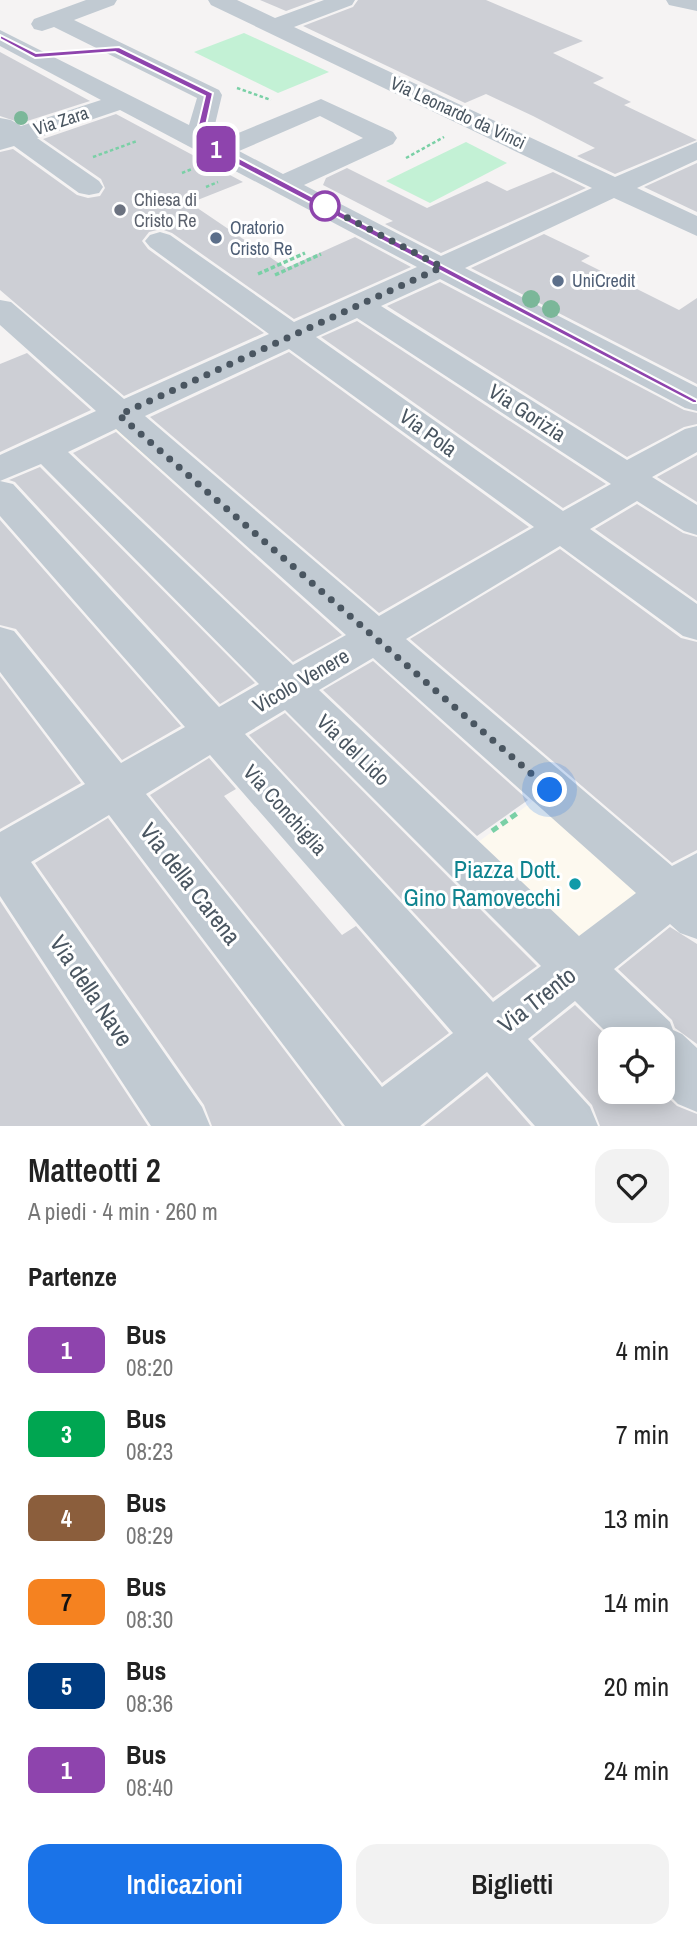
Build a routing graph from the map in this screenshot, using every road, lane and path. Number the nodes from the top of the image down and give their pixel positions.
1 (106, 0) edge
2 (219, 0) edge
3 (344, 0) edge
4 (677, 0) edge
5 (697, 4) edge
6 (55, 19) junction
7 (275, 26) junction
8 (1, 38) edge
9 (117, 49) junction
10 (35, 55) junction
11 (235, 87) dead end
12 (275, 100) dead end
13 (122, 101) junction
14 (486, 103) dead end
15 (456, 125) junction
16 (6, 134) edge
17 (434, 134) dead end
18 (144, 138) dead end
19 (208, 145) junction
20 (697, 150) edge
21 (63, 169) junction
22 (283, 184) junction
23 (89, 187) dead end
24 (614, 188) junction
25 (697, 227) edge
26 (160, 241) dead end
27 (305, 253) dead end
28 (321, 254) dead end
29 (442, 267) junction
30 (275, 275) dead end
31 (227, 289) junction
32 (358, 305) junction
33 (0, 309) edge
34 (292, 335) junction
35 (697, 401) edge
36 (119, 415) junction
37 (697, 437) edge
38 (56, 460) dead end
39 (0, 469) edge
40 (632, 480) junction
41 (0, 493) edge
42 (697, 522) edge
43 (562, 528) junction
44 (697, 625) edge
45 (375, 637) junction
46 (0, 642) edge
47 (289, 687) junction
48 (214, 731) junction
49 (113, 786) junction
50 (526, 807) dead end
51 (461, 855) junction
52 (0, 856) edge
53 (688, 895) edge
54 (577, 968) junction
55 (637, 1027) edge
56 (490, 1037) junction
57 (675, 1064) edge
58 (697, 1085) edge
59 (378, 1125) edge
60 (183, 1126) edge
61 (571, 1126) edge

1 - 6 street
2 - 7 street, Via Leonardo da Vinci
3 - 7 street
4 - 5 street
6 - 8 street
6 - 9 street
7 - 15 street, Via Leonardo da Vinci
8 - 10 street
9 - 10 street
9 - 19 street
10 - 13 street
11 - 12 path
13 - 16 street, Via Zara
13 - 19 street
14 - 15 street
15 - 17 path
15 - 24 street, Via Leonardo da Vinci
16 - 21 street
18 - 21 path
19 - 22 street
19 - 22 street
20 - 24 street
21 - 23 street
22 - 29 street
24 - 25 street, Via Leonardo da Vinci
24 - 29 street
26 - 31 street, Via Pola
27 - 31 path
28 - 30 path
29 - 32 street
29 - 35 street
31 - 34 street, Via Pola
32 - 34 street
32 - 40 street, Via Gorizia
33 - 36 street
34 - 36 street
34 - 43 street, Via Pola
36 - 39 street
36 - 45 street
37 - 40 street, Vicolo Venere
38 - 47 street, Via del Lido
40 - 42 street, Via Gorizia
40 - 43 street, Vicolo Venere
41 - 48 street, Via Conchiglia
43 - 44 street, Via Pola
43 - 45 street, Vicolo Venere
45 - 47 street, Vicolo Venere
45 - 53 street
46 - 49 street, Via della Carena
47 - 48 street, Vicolo Venere
47 - 51 street, Via del Lido
48 - 49 street, Vicolo Venere
48 - 56 street, Via Conchiglia
49 - 52 street, Vicolo Venere
49 - 59 street, Via della Carena
50 - 51 path
51 - 54 street, Via del Lido
52 - 60 street, Via della Nave
53 - 54 street, Via Trento
54 - 55 street, Via del Lido
54 - 56 street, Via Trento
56 - 59 street, Via Trento
56 - 61 street, Via Conchiglia
57 - 58 street

